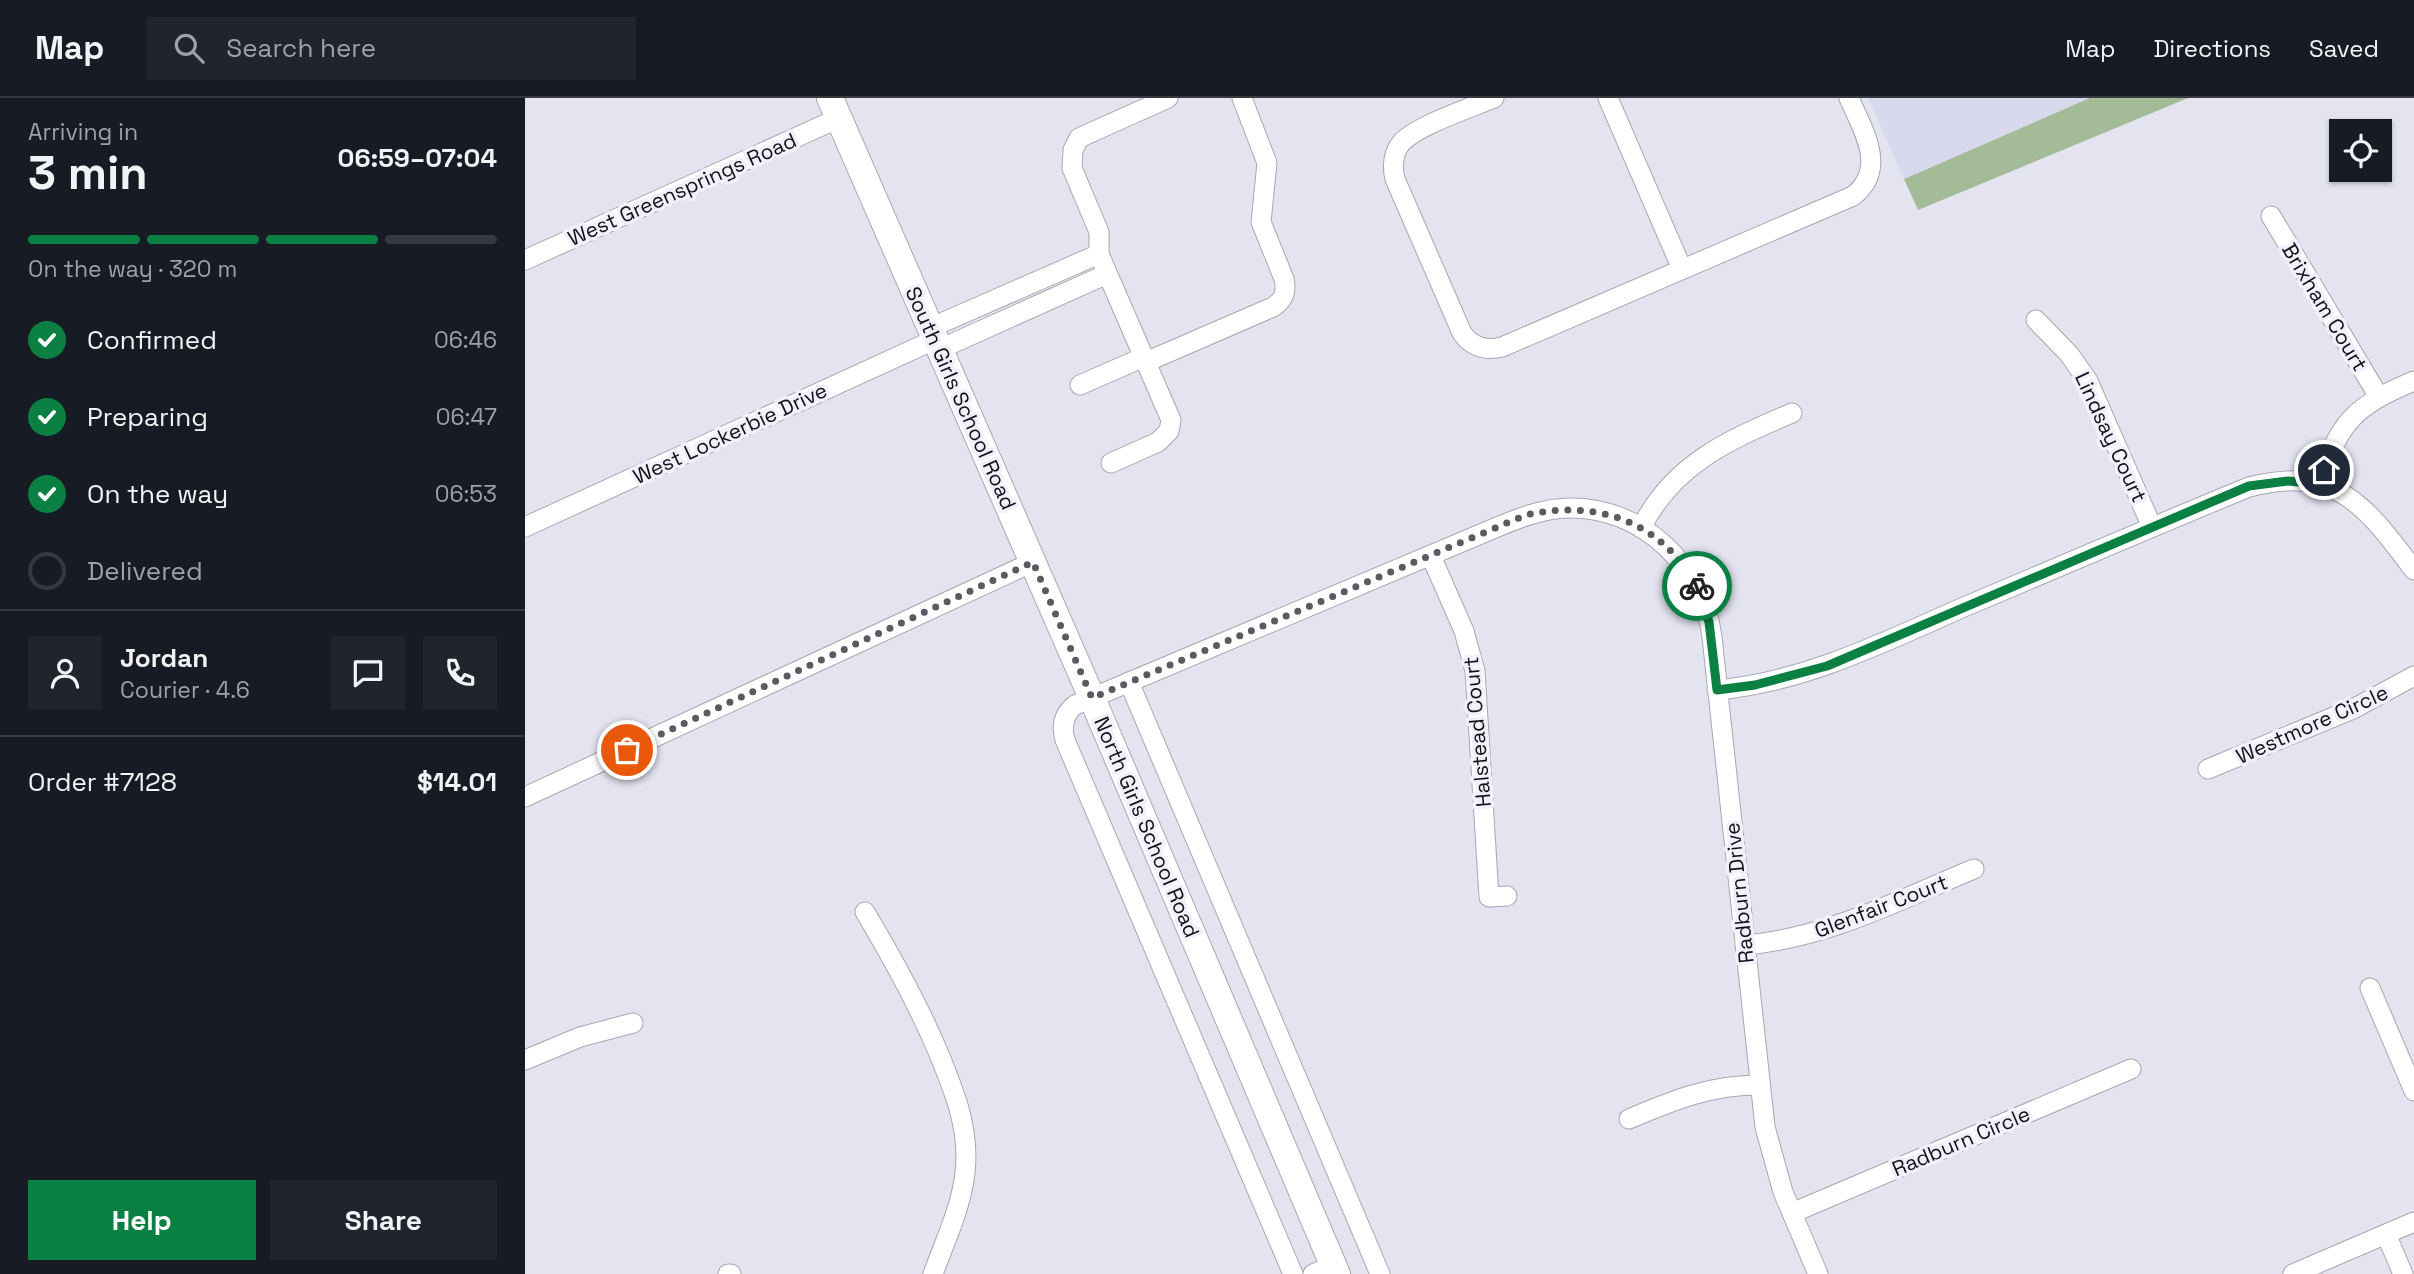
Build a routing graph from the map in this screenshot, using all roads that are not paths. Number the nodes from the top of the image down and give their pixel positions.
1 (1168, 98) edge
2 (1242, 98) edge
3 (1494, 98) edge
4 (1608, 98) edge
5 (1849, 98) edge
6 (1452, 106) edge
7 (835, 108) edge
8 (2271, 216) dead end
9 (1099, 254) junction
10 (525, 260) edge
11 (1682, 269) junction
12 (1107, 274) junction
13 (2036, 320) dead end
14 (935, 339) junction
15 (1145, 360) junction
16 (2414, 381) edge
17 (1080, 385) dead end
18 (2379, 397) junction
19 (1792, 414) dead end
20 (1111, 463) dead end
21 (2319, 484) junction
22 (525, 527) edge
23 (2152, 527) junction
24 (1641, 528) junction
25 (1431, 556) junction
26 (1033, 562) junction
27 (2414, 570) edge
28 (2414, 676) edge
29 (1129, 682) junction
30 (1717, 690) junction
31 (1092, 698) junction
32 (2209, 769) dead end
33 (525, 797) edge
34 (1974, 869) dead end
35 (1507, 896) dead end
36 (865, 912) dead end
37 (1745, 945) junction
38 (2370, 988) dead end
39 (633, 1023) dead end
40 (525, 1060) edge
41 (2131, 1069) dead end
42 (1760, 1085) junction
43 (2414, 1091) edge
44 (1629, 1119) dead end
45 (1792, 1213) junction
46 (2414, 1222) edge
47 (2386, 1234) junction
48 (1328, 1271) edge
49 (933, 1274) edge
50 (1293, 1274) edge
51 (1380, 1274) edge
52 (1818, 1274) edge
53 (2293, 1274) edge
54 (2403, 1274) edge

1 - 9 street
2 - 15 street
3 - 6 street
4 - 11 street
5 - 11 street
6 - 11 street
7 - 10 street, West Greensprings Road
7 - 14 main road, South Girls School Road
8 - 18 street, Brixham Court
9 - 12 street
9 - 14 street
12 - 14 street
12 - 15 street
13 - 23 street, Lindsay Court
14 - 22 street, West Lockerbie Drive
14 - 26 main road, South Girls School Road
15 - 17 street
15 - 20 street
16 - 18 street
18 - 21 street
19 - 24 street
21 - 23 street
21 - 27 street
23 - 30 street
24 - 25 street, Radburn Drive
24 - 30 street, Radburn Drive
25 - 29 street, Radburn Drive
25 - 35 street, Halstead Court
26 - 31 main road, South Girls School Road
26 - 33 street
28 - 32 street, Westmore Circle
29 - 31 street, Radburn Drive
29 - 51 street, North Girls School Road
30 - 37 street, Radburn Drive
31 - 48 main road, North Girls School Road
31 - 50 street, North Girls School Road
34 - 37 street, Glenfair Court
36 - 49 street
37 - 42 street, Radburn Drive
38 - 43 street
39 - 40 street
41 - 45 street, Radburn Circle
42 - 44 street
42 - 45 street, Radburn Drive
45 - 52 street, Radburn Drive
46 - 47 street
47 - 53 street
47 - 54 street

